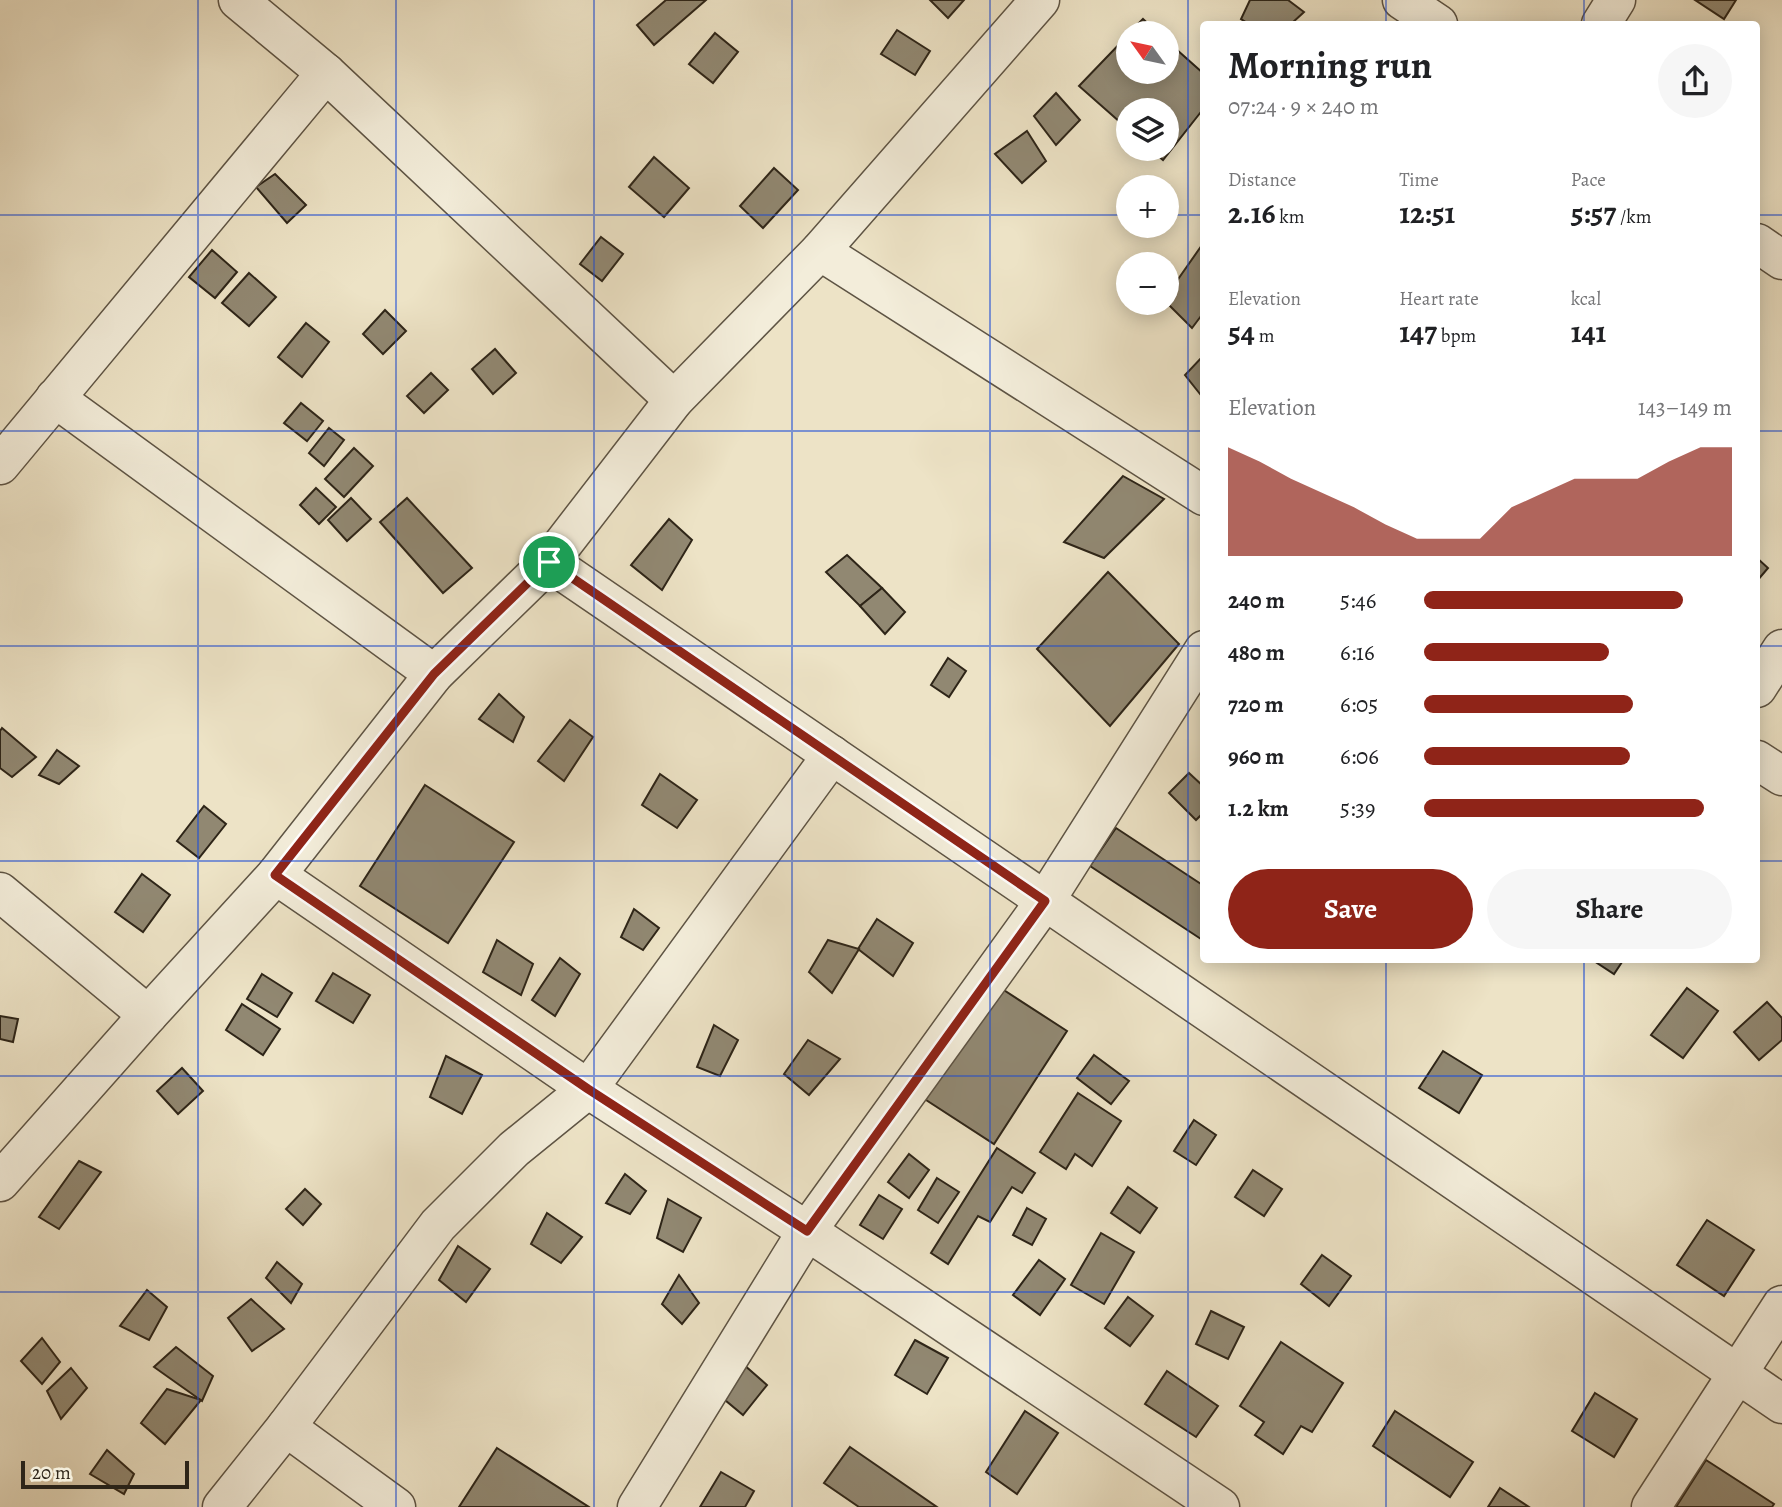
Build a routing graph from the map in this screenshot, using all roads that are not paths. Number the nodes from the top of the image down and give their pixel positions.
1 (237, 0) edge
2 (1040, 0) edge
3 (1402, 0) edge
4 (1616, 0) edge
5 (1434, 21) edge
6 (1603, 21) edge
7 (326, 73) junction
8 (1760, 245) edge
9 (820, 251) junction
10 (1782, 260) edge
11 (55, 398) junction
12 (674, 400) junction
13 (0, 465) edge
14 (1200, 493) edge
15 (549, 562) junction
16 (1782, 649) edge
17 (1200, 656) edge
18 (434, 674) junction
19 (1760, 683) edge
20 (832, 755) junction
21 (1760, 762) edge
22 (1782, 776) edge
23 (275, 875) junction
24 (0, 892) edge
25 (1045, 901) junction
26 (148, 1015) junction
27 (588, 1089) junction
28 (0, 1182) edge
29 (807, 1231) junction
30 (1782, 1305) edge
31 (1737, 1374) junction
32 (1782, 1404) edge
33 (286, 1427) junction
34 (222, 1507) edge
35 (396, 1507) edge
36 (636, 1507) edge
37 (1220, 1507) edge
38 (1651, 1507) edge

1 - 7 street
2 - 9 street
3 - 5 street
4 - 6 street
7 - 11 street
7 - 12 street
8 - 10 street
9 - 12 street
9 - 14 street
11 - 13 street
11 - 18 street
12 - 15 street
15 - 18 street
15 - 20 street
16 - 19 street
17 - 25 street
18 - 23 street
20 - 25 street
20 - 27 street
21 - 22 street
23 - 26 street
23 - 27 street
24 - 26 street
25 - 29 street
25 - 31 street
26 - 28 street
27 - 29 street
27 - 33 street
29 - 36 street
29 - 37 street
30 - 31 street
31 - 32 street
31 - 38 street
33 - 34 street
33 - 35 street

